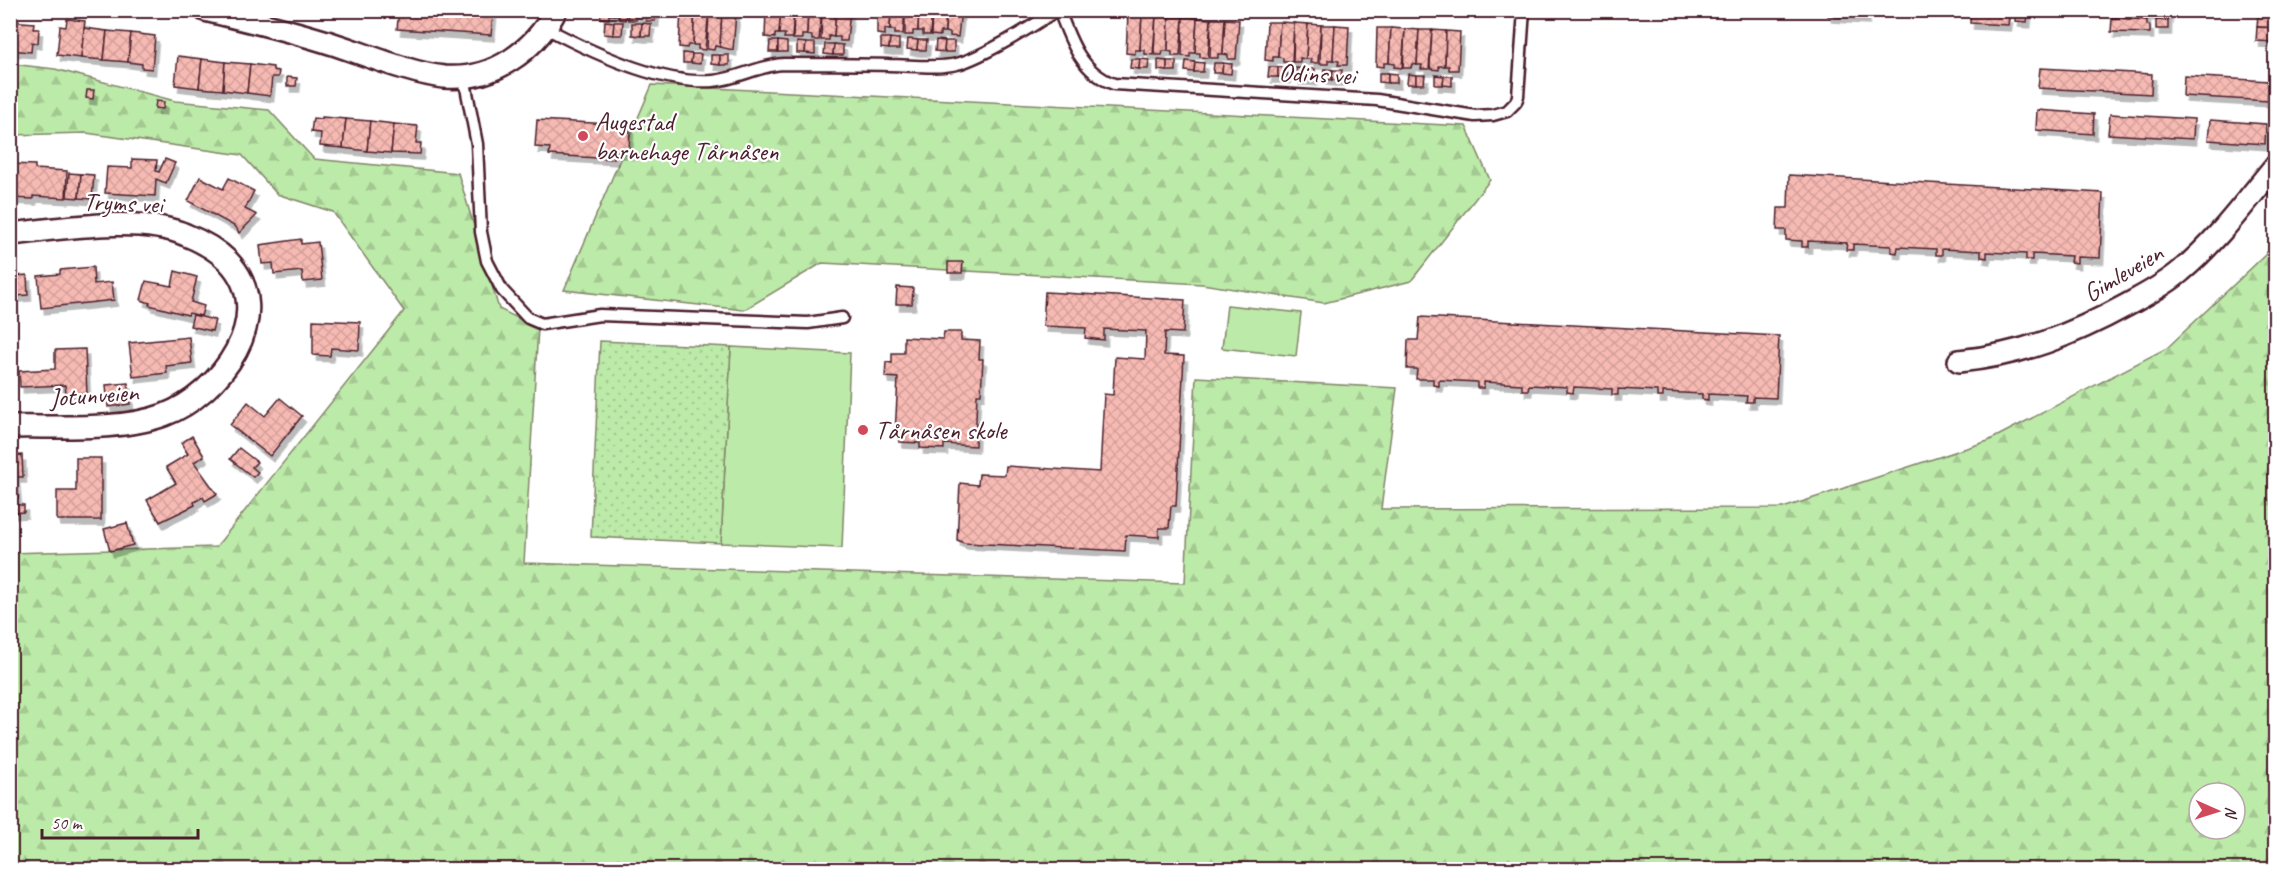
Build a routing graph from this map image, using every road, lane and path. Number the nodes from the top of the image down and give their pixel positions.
1 (205, 10) edge
2 (1058, 10) edge
3 (1524, 10) edge
4 (551, 19) edge
5 (464, 77) junction
6 (2276, 165) edge
7 (10, 234) edge
8 (842, 318) dead end
9 (232, 360) joint
10 (1959, 361) dead end
11 (10, 427) edge

1 - 5 street
2 - 3 lane, Odins vei
2 - 4 lane
4 - 5 street
5 - 8 lane
6 - 10 street, Gimleveien
7 - 9 street, Tryms vei
9 - 11 street, Jotunveien

